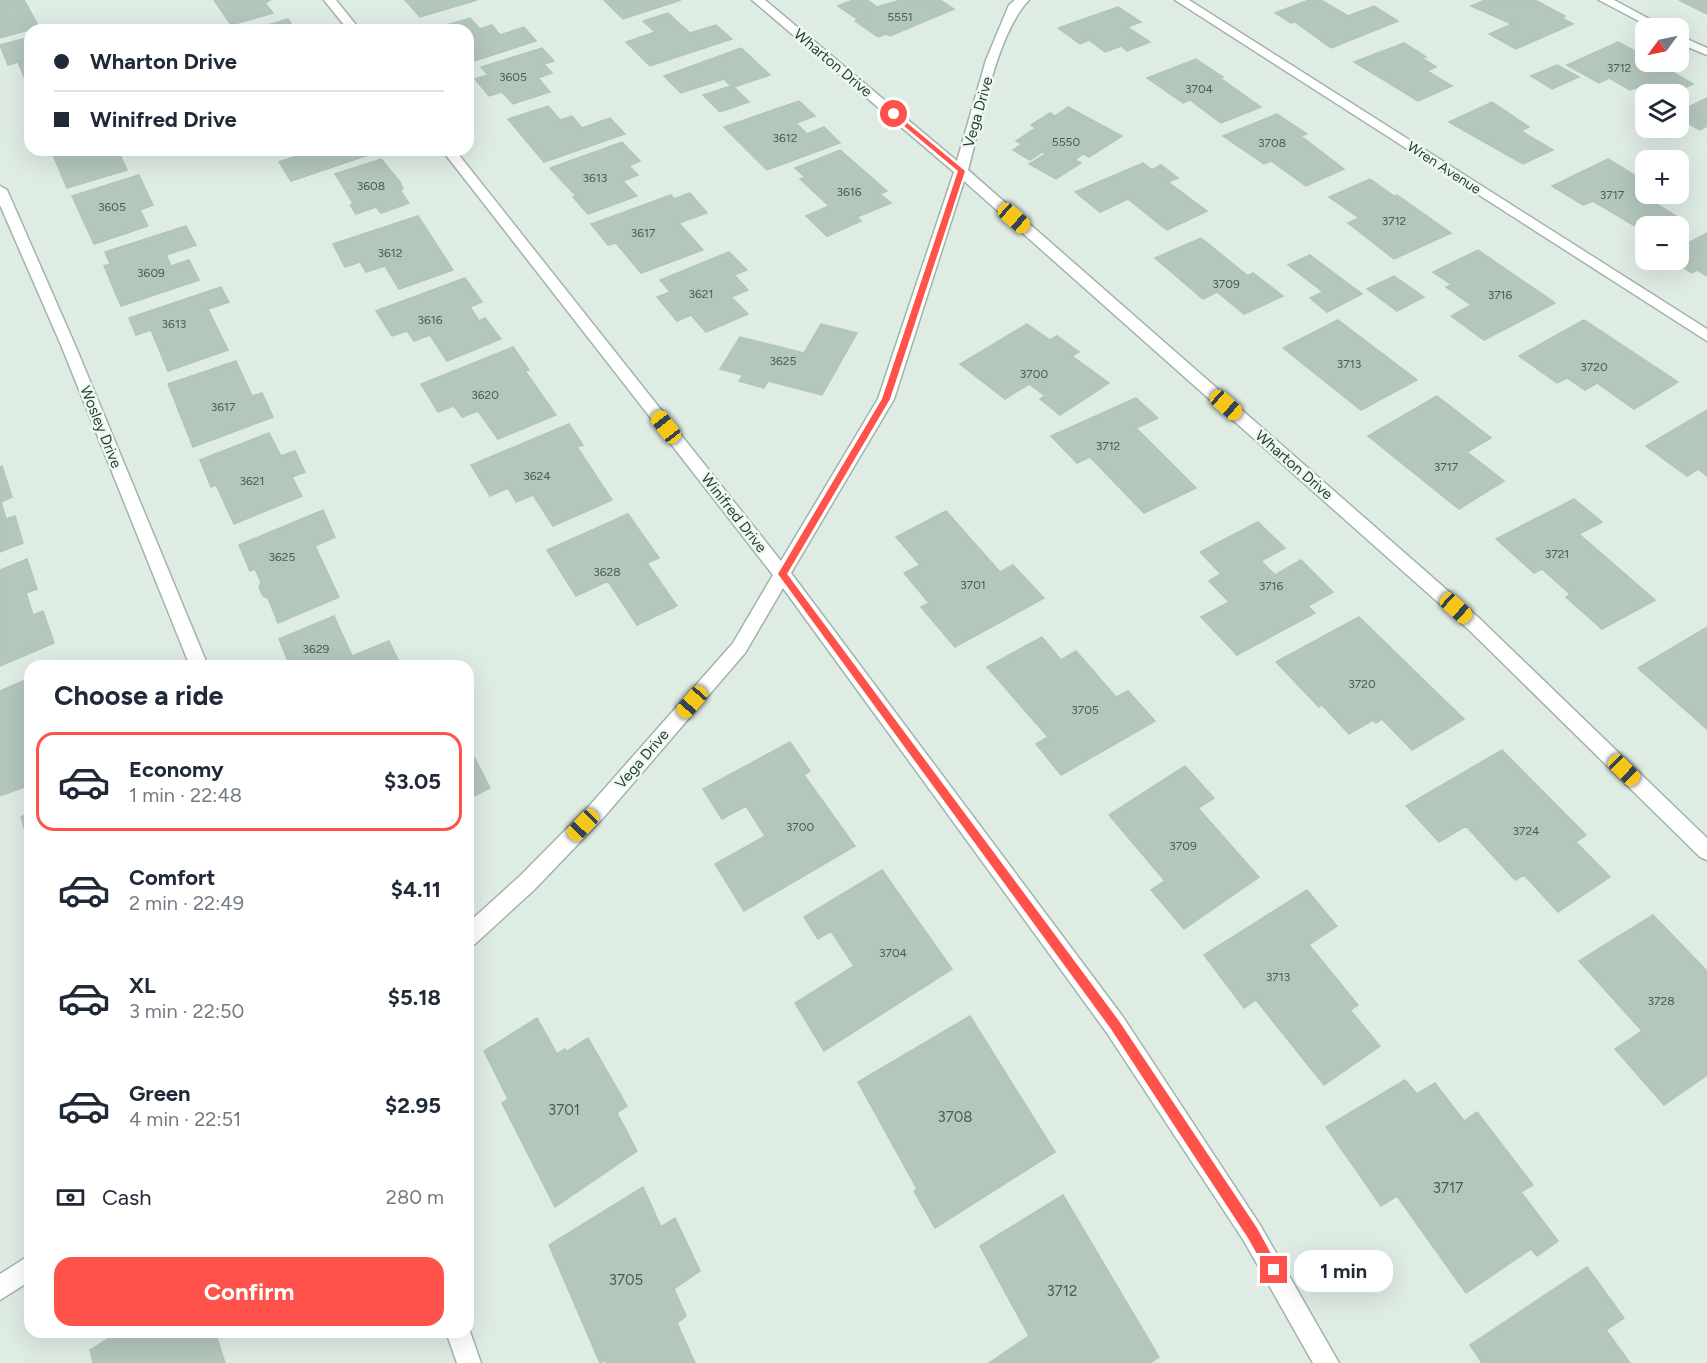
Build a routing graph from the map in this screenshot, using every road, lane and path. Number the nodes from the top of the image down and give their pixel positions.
1 (330, 0) edge
2 (758, 0) edge
3 (1023, 0) edge
4 (1181, 0) edge
5 (1605, 0) edge
6 (1640, 18) edge
7 (349, 24) edge
8 (1689, 43) edge
9 (1707, 52) edge
10 (453, 156) edge
11 (961, 171) junction
12 (0, 190) edge
13 (1707, 336) edge
14 (783, 574) junction
15 (197, 660) edge
16 (1707, 851) edge
17 (474, 932) edge
18 (24, 1271) edge
19 (0, 1288) edge
20 (460, 1338) edge
21 (469, 1363) edge
22 (1327, 1363) edge

1 - 7 street
2 - 11 street, Wharton Drive
3 - 11 street, Vega Drive
4 - 13 street, Wren Avenue
5 - 6 street
8 - 9 street
10 - 14 street, Winifred Drive
11 - 14 street, Vega Drive
11 - 16 street, Wharton Drive
12 - 15 street, Wosley Drive
14 - 17 street, Vega Drive
14 - 22 street, Winifred Drive
18 - 19 street
20 - 21 street

